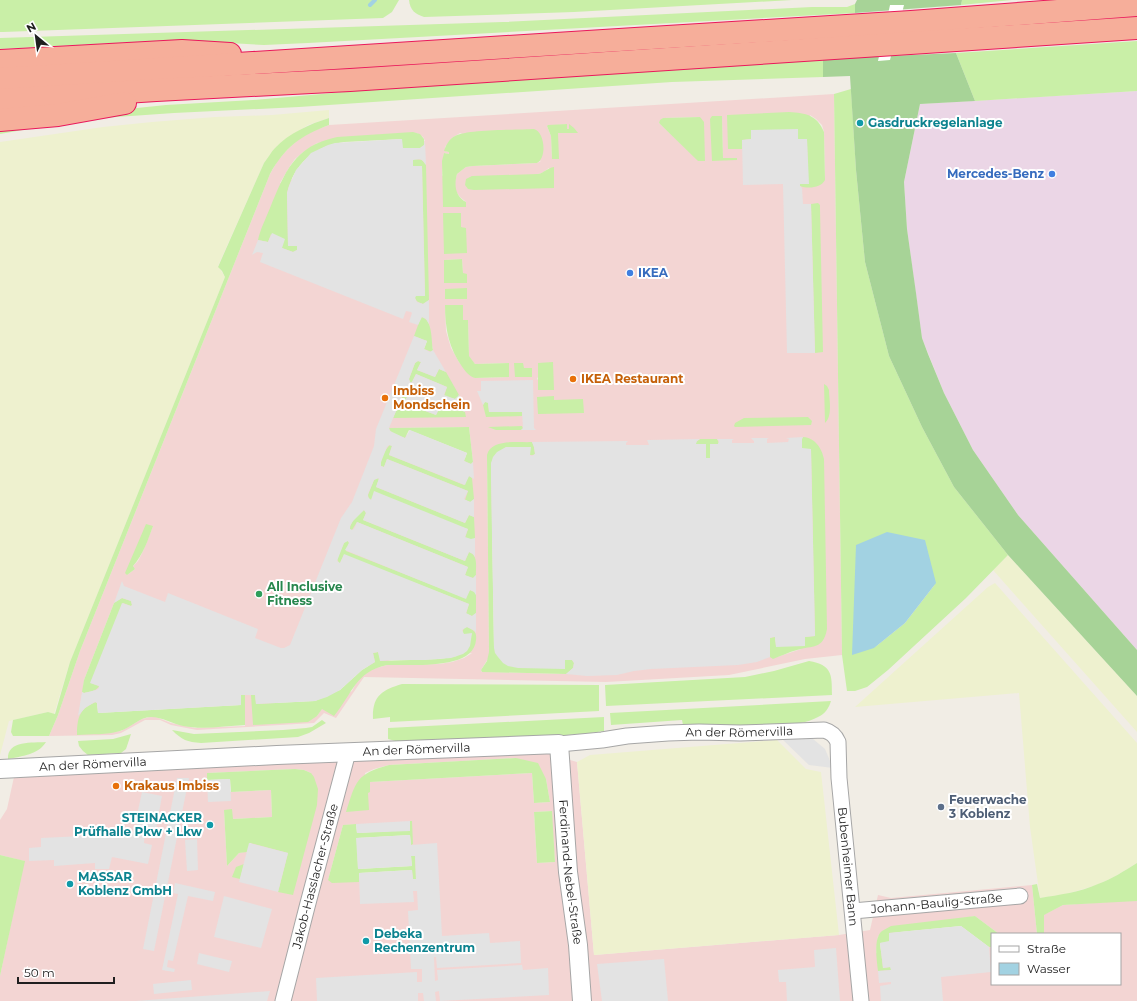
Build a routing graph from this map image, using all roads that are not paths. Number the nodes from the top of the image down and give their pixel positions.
1 (1137, 5) edge
2 (1137, 28) edge
3 (0, 61) edge
4 (270, 62) junction
5 (0, 80) edge
6 (218, 86) junction
7 (0, 100) edge
8 (0, 120) edge
9 (832, 733) joint
10 (559, 744) junction
11 (348, 752) junction
12 (0, 769) edge
13 (1020, 896) dead end
14 (853, 911) junction
15 (283, 1001) edge
16 (582, 1001) edge
17 (861, 1001) edge

1 - 4 highway
2 - 6 highway
3 - 4 highway
4 - 5 highway
6 - 7 highway
6 - 8 highway
9 - 10 street, An der Römervilla
9 - 14 street, Bubenheimer Bann
10 - 11 street, An der Römervilla
10 - 16 street, Ferdinand-Nebel-Straße
11 - 12 street, An der Römervilla
11 - 15 street, Jakob-Hasslacher-Straße
13 - 14 street, Johann-Baulig-Straße
14 - 17 street, Bubenheimer Bann

